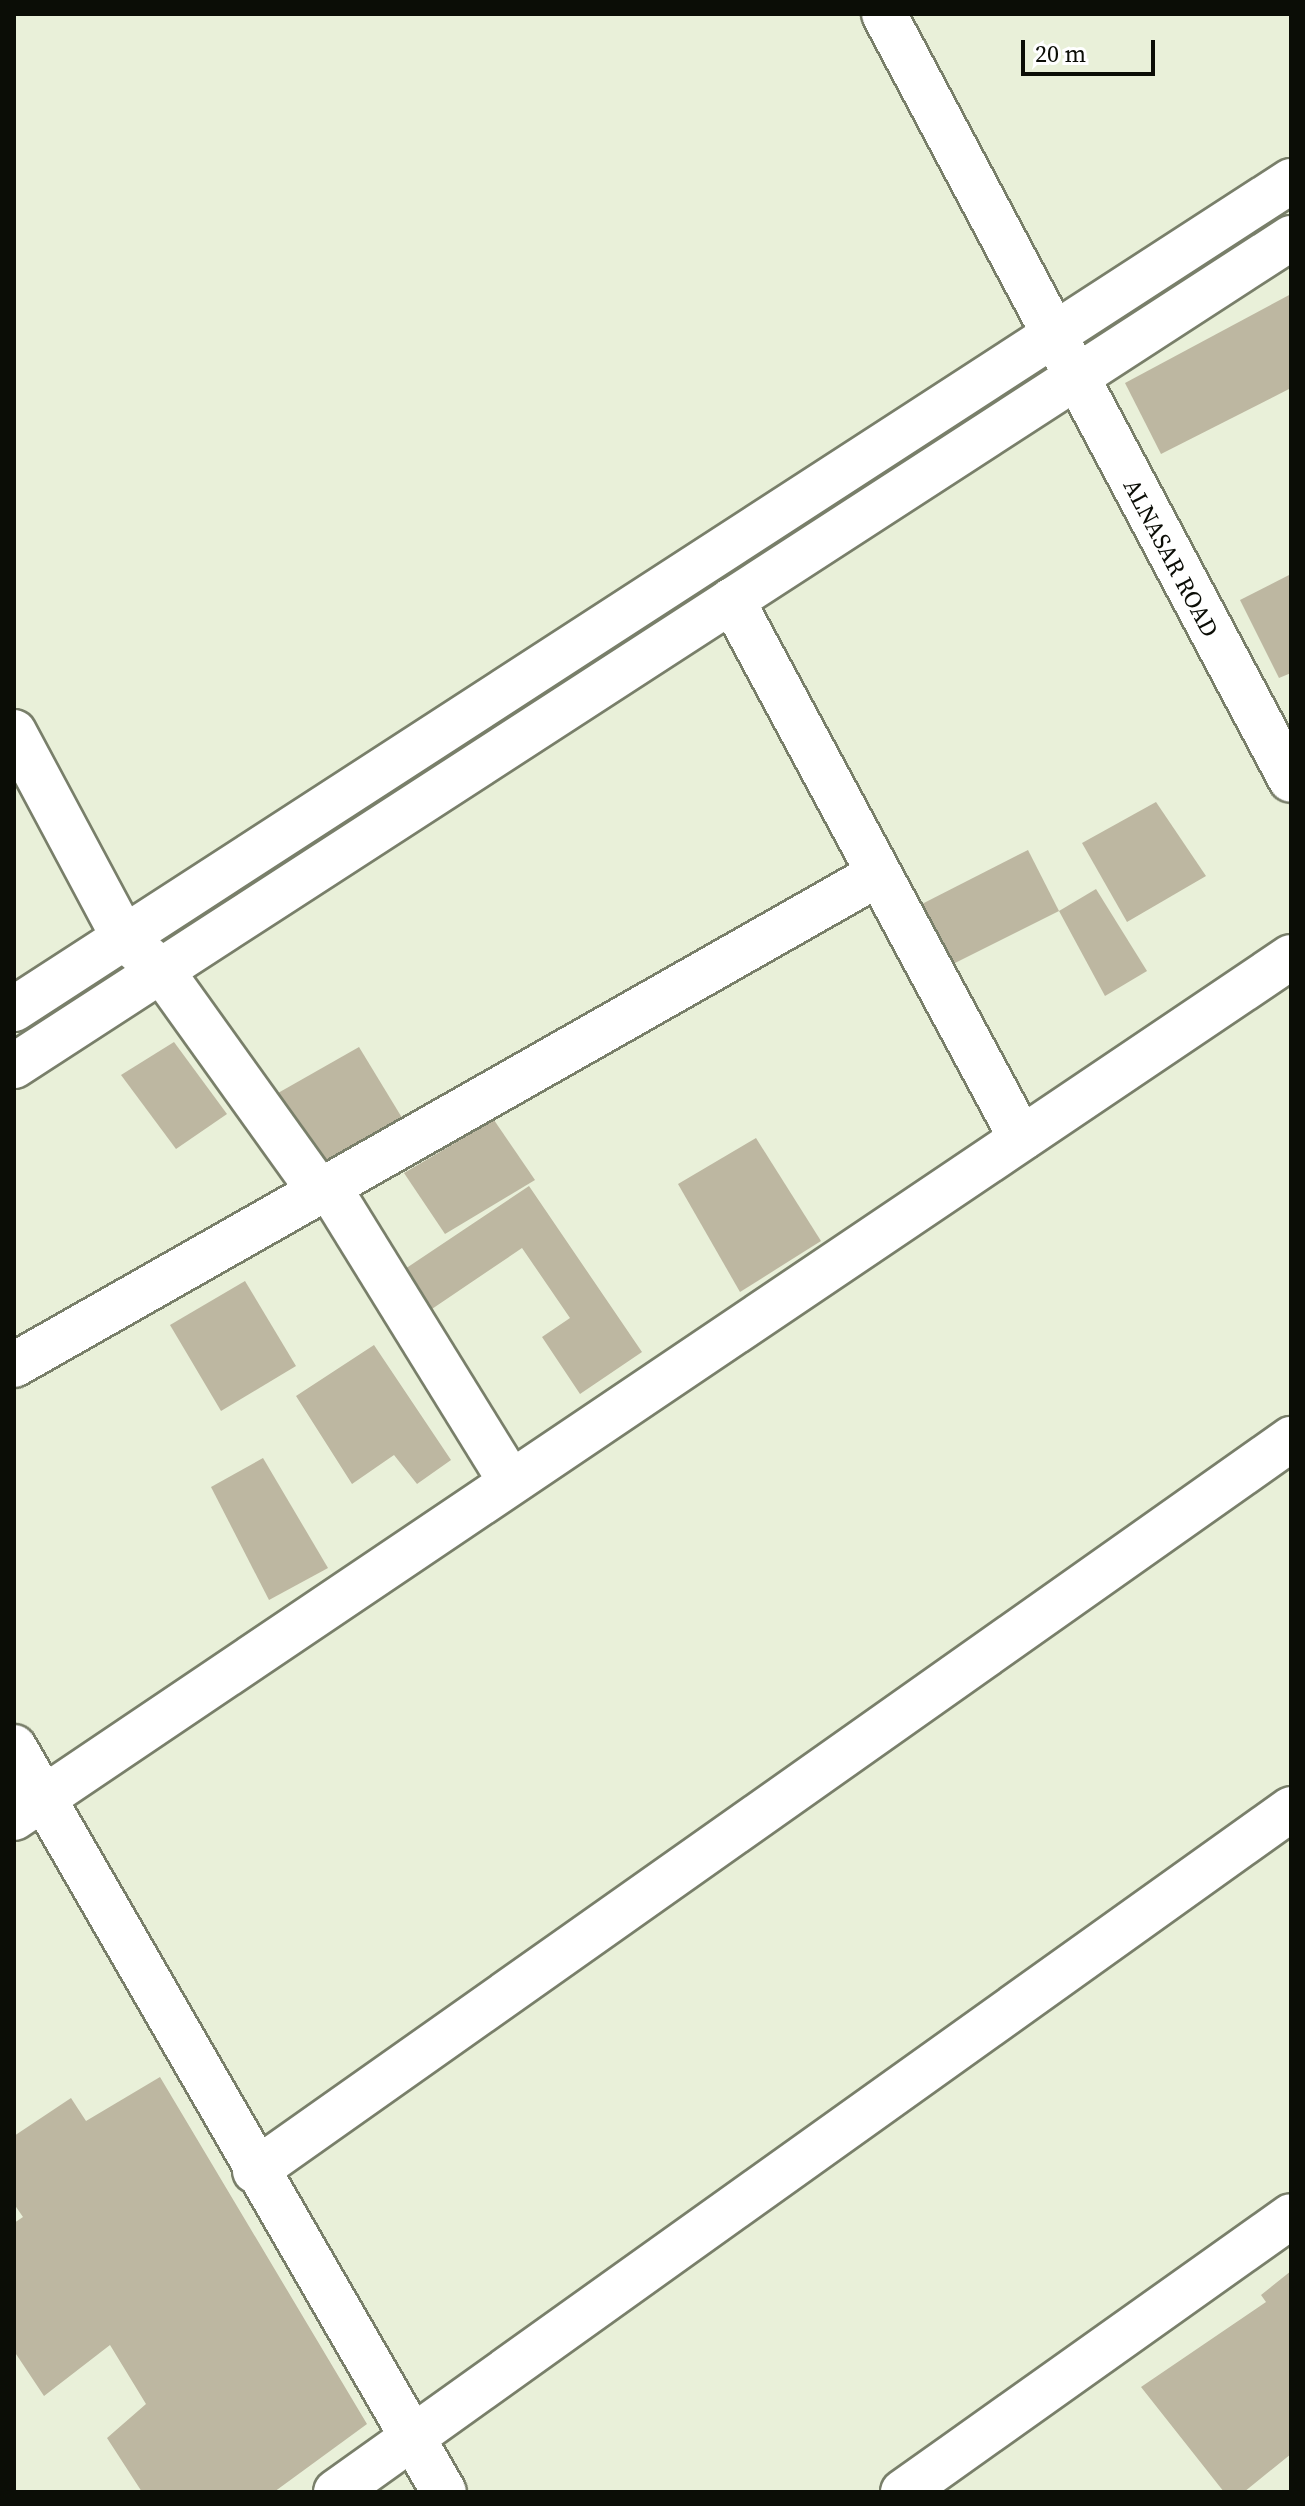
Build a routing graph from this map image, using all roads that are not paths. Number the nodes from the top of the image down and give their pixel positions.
1 (884, 14) edge
2 (1291, 181) edge
3 (1291, 238) edge
4 (1055, 334) junction
5 (1074, 378) junction
6 (732, 600) junction
7 (14, 732) edge
8 (1291, 780) edge
9 (877, 875) junction
10 (124, 938) junction
11 (1291, 957) edge
12 (161, 970) junction
13 (14, 1009) edge
14 (14, 1066) edge
15 (1021, 1138) junction
16 (323, 1188) junction
17 (14, 1365) edge
18 (1291, 1439) edge
19 (511, 1482) junction
20 (14, 1747) edge
21 (28, 1808) edge
22 (1291, 1809) edge
23 (255, 2171) junction
24 (1291, 2216) edge
25 (410, 2438) junction
26 (336, 2492) edge
27 (444, 2492) edge
28 (903, 2492) edge

1 - 4 street, ALNASAR ROAD
2 - 4 street
3 - 5 street
4 - 5 street, ALNASAR ROAD
4 - 10 street
5 - 6 street
5 - 8 street, ALNASAR ROAD
6 - 9 street
6 - 12 street
7 - 10 street
9 - 15 street
9 - 16 street
10 - 12 street
10 - 13 street
11 - 15 street
12 - 14 street
12 - 16 street
15 - 19 street
16 - 17 street
16 - 19 street
18 - 23 street
19 - 21 street
20 - 21 street
21 - 23 street
22 - 25 street
23 - 25 street
24 - 28 street
25 - 26 street
25 - 27 street

